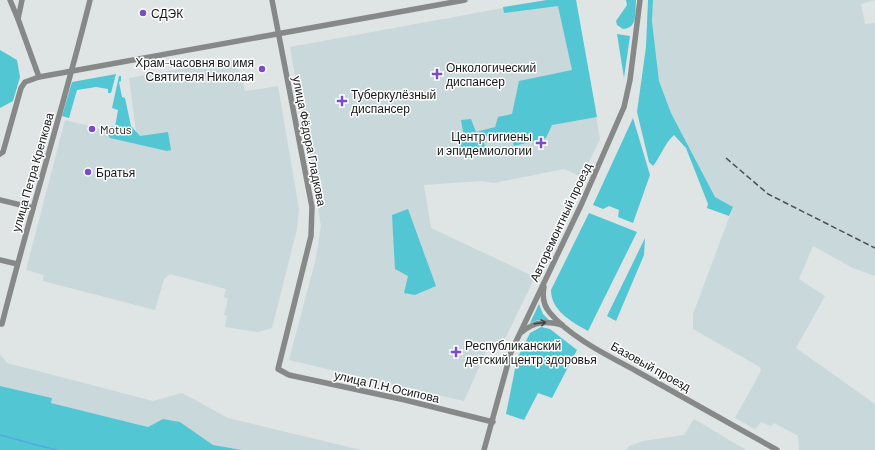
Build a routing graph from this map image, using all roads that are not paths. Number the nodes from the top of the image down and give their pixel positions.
1 (10, 0) edge
2 (22, 0) edge
3 (90, 0) edge
4 (272, 0) edge
5 (465, 0) edge
6 (640, 0) edge
7 (18, 19) junction
8 (278, 34) junction
9 (72, 72) junction
10 (40, 77) junction
11 (0, 154) edge
12 (0, 200) edge
13 (33, 208) junction
14 (0, 260) edge
15 (17, 264) junction
16 (546, 279) junction
17 (1, 324) edge
18 (563, 326) junction
19 (520, 334) junction
20 (278, 369) joint
21 (493, 422) junction
22 (484, 450) edge
23 (777, 450) edge

1 - 7 street
2 - 7 street
3 - 9 street, улица Петра Крепкова
4 - 8 street, улица Фёдора Гладкова
5 - 8 street
6 - 16 street, Авторемонтный проезд
7 - 10 street
8 - 9 street
8 - 20 street, улица Фёдора Гладкова
9 - 10 street
9 - 13 street, улица Петра Крепкова
10 - 11 street
12 - 13 street
13 - 15 street, улица Петра Крепкова
14 - 15 street
15 - 17 street, улица Петра Крепкова
16 - 18 street, Базовый проезд
16 - 19 street, Авторемонтный проезд
19 -> 18 street
18 - 23 street, Базовый проезд
19 - 21 street, Авторемонтный проезд
20 - 21 street, улица П.Н.Осипова
21 - 22 street, Авторемонтный проезд

